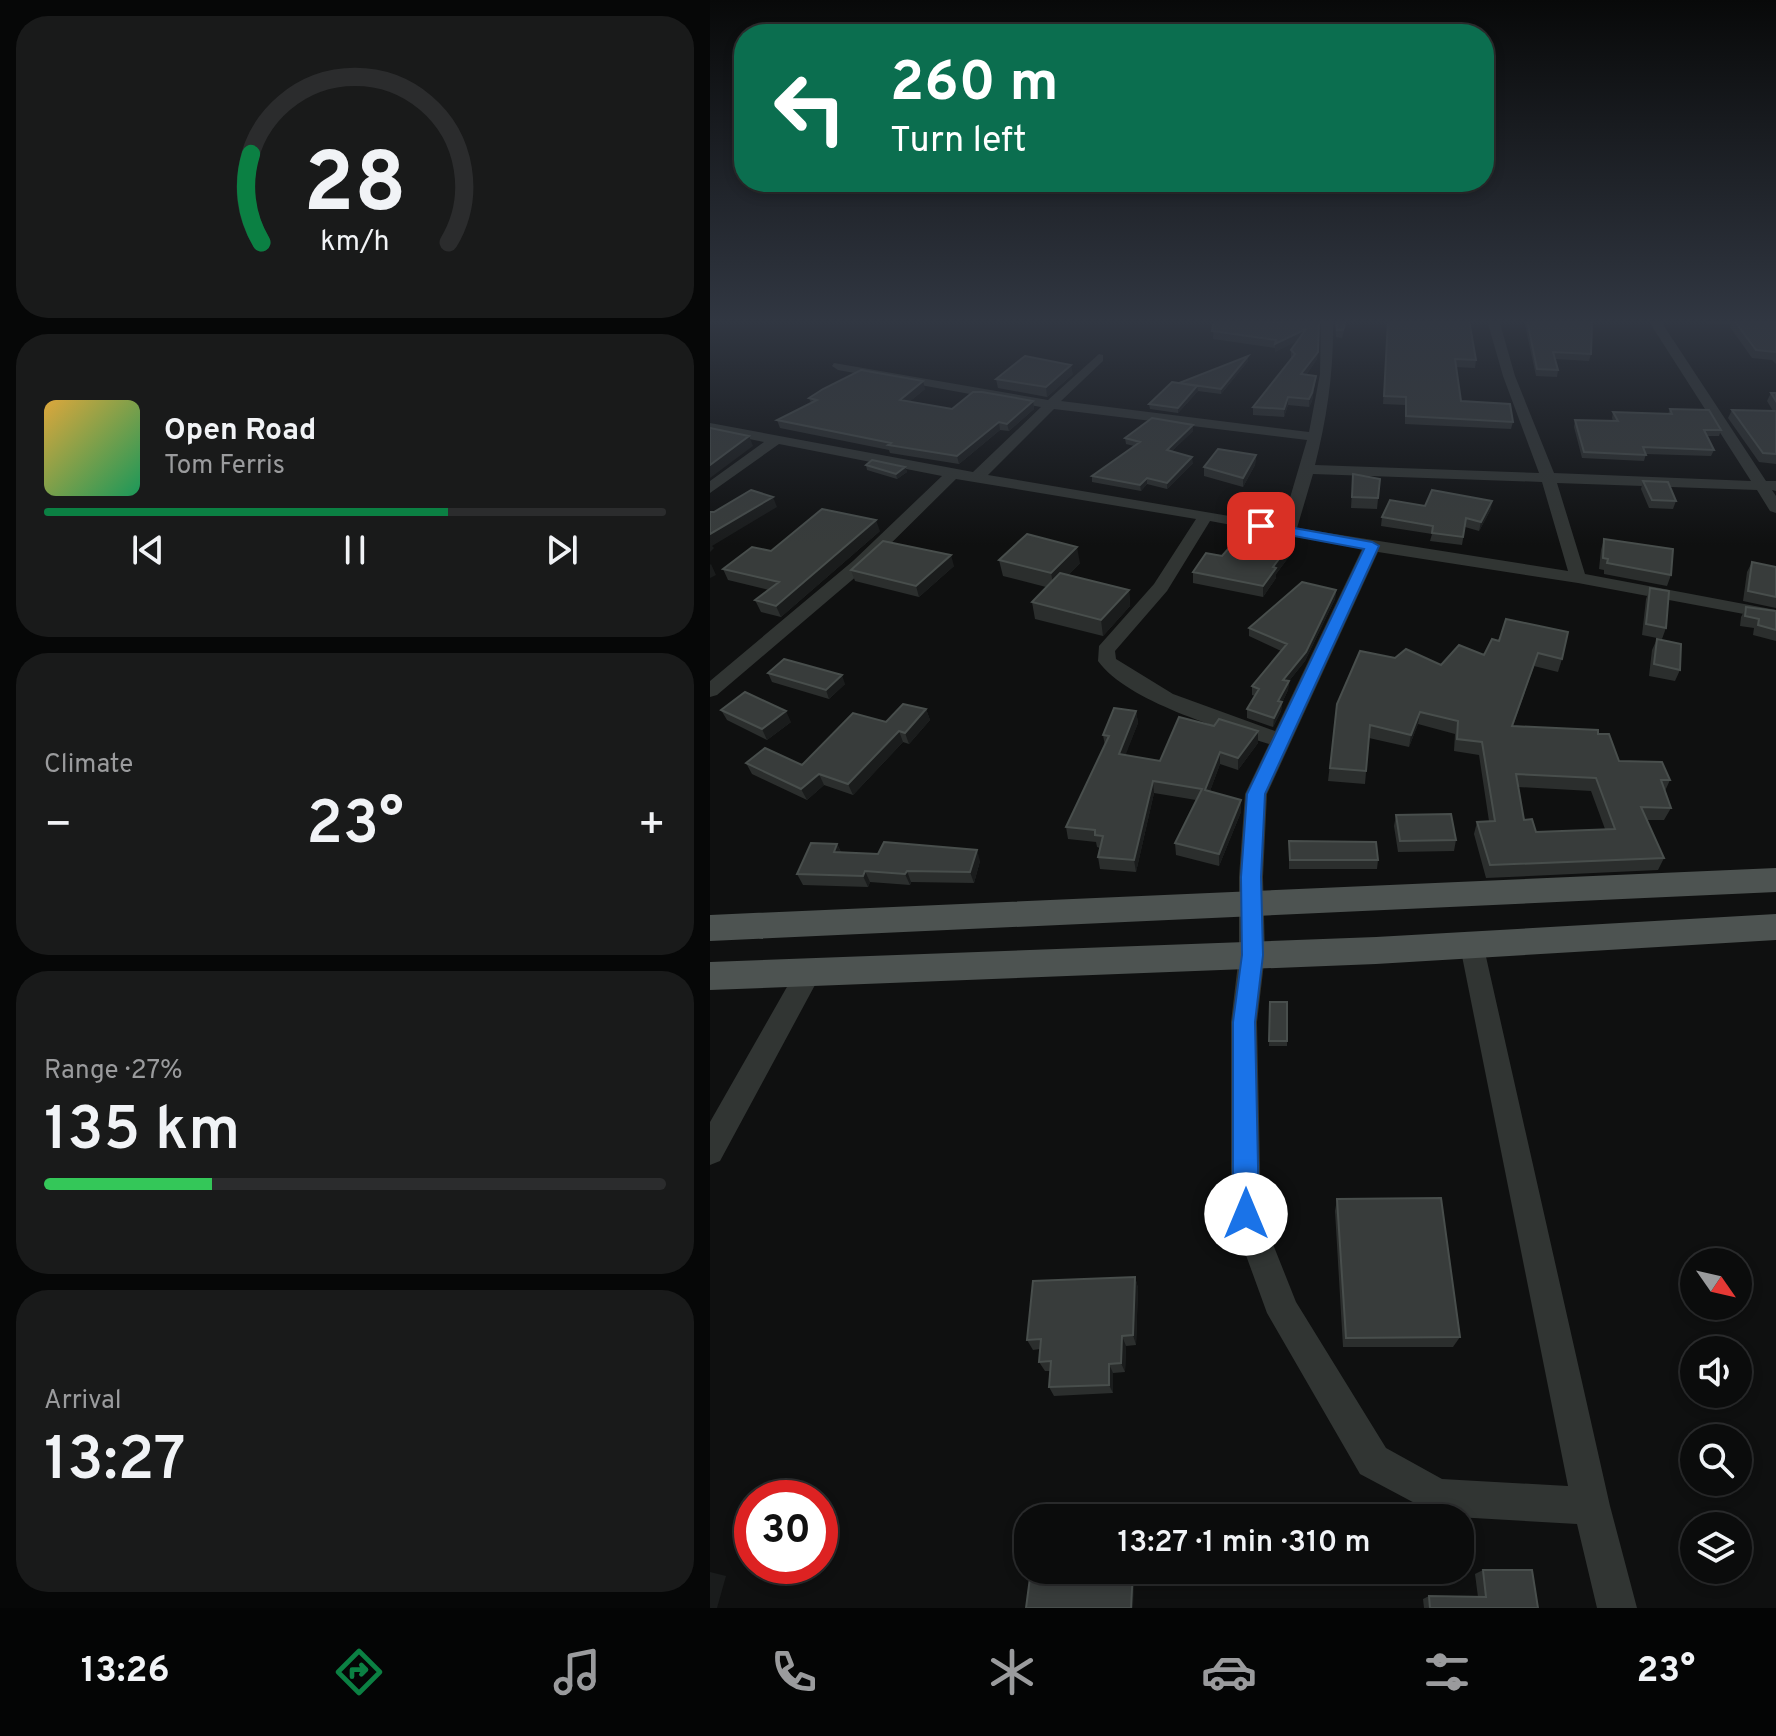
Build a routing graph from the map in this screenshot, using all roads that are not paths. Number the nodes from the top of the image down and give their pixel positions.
1 (999, 395) edge
2 (1059, 395) edge
3 (1324, 395) edge
4 (1516, 395) edge
5 (1707, 395) edge
6 (1049, 404) junction
7 (710, 427) edge
8 (1316, 437) junction
9 (777, 439) junction
10 (1307, 469) junction
11 (953, 474) junction
12 (1548, 476) junction
13 (977, 477) junction
14 (1770, 485) edge
15 (710, 488) edge
16 (1776, 508) edge
17 (1205, 517) junction
18 (1288, 531) junction
19 (1372, 546) junction
20 (1578, 578) junction
21 (1776, 615) edge
22 (710, 691) edge
23 (1281, 740) junction
24 (1776, 880) edge
25 (1252, 903) junction
26 (1776, 927) edge
27 (710, 928) edge
28 (1473, 946) junction
29 (1252, 955) junction
30 (809, 972) junction
31 (710, 976) edge
32 (720, 1116) edge
33 (710, 1151) edge
34 (1591, 1506) junction
35 (1617, 1608) edge

1 - 6 street
2 - 6 street
3 - 8 street
4 - 12 street
5 - 14 street
6 - 8 street
6 - 13 street
7 - 9 street
8 - 10 street
9 - 11 street
9 - 15 street
10 - 12 street
10 - 18 street
11 - 13 street
11 - 22 street
12 - 14 street
12 - 20 street
13 - 17 street
14 - 16 street
17 - 18 street
17 - 23 street
18 - 19 street
19 - 20 street
19 - 23 street
20 - 21 street
23 - 25 street
24 - 25 main road
25 - 27 main road
25 - 29 street
26 - 28 main road
28 - 29 main road
28 - 34 street
29 - 30 main road
29 - 34 street
30 - 31 main road
30 - 32 street
32 - 33 street
34 - 35 street

